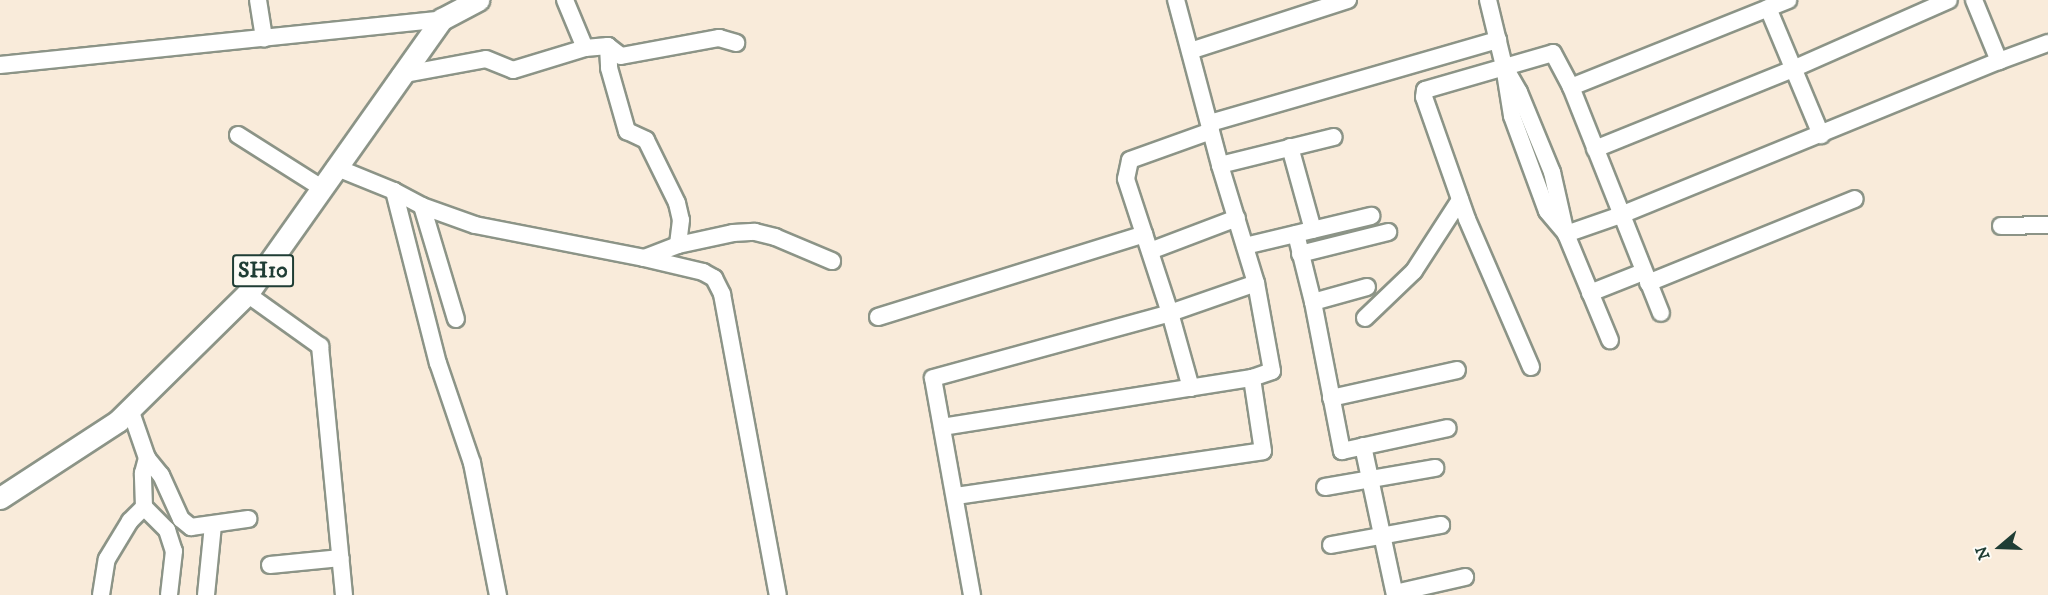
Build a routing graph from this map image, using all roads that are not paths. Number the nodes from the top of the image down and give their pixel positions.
1 (258, 0) edge
2 (478, 0) edge
3 (565, 0) edge
4 (1176, 0) edge
5 (1348, 0) edge
6 (1488, 0) edge
7 (1788, 0) edge
8 (1949, 0) edge
9 (1974, 0) edge
10 (1768, 8) junction
11 (442, 20) junction
12 (264, 39) junction
13 (1498, 40) junction
14 (736, 43) dead end
15 (2048, 44) edge
16 (608, 46) junction
17 (585, 48) junction
18 (1190, 51) junction
19 (1999, 61) junction
20 (0, 65) edge
21 (1504, 66) junction
22 (1795, 68) junction
23 (400, 75) junction
24 (1571, 87) junction
25 (1210, 127) junction
26 (238, 135) dead end
27 (1821, 135) junction
28 (1334, 136) dead end
29 (1290, 147) junction
30 (1595, 149) junction
31 (1220, 165) junction
32 (335, 167) junction
33 (323, 189) junction
34 (394, 191) junction
35 (1855, 199) dead end
36 (1460, 200) junction
37 (422, 206) junction
38 (1620, 215) junction
39 (1371, 216) dead end
40 (1237, 218) junction
41 (2048, 225) edge
42 (2001, 226) dead end
43 (1313, 230) junction
44 (1388, 232) dead end
45 (1144, 234) junction
46 (1296, 234) junction
47 (1566, 234) junction
48 (678, 245) junction
49 (1245, 246) junction
50 (1150, 251) junction
51 (1300, 254) junction
52 (644, 258) junction
53 (832, 261) dead end
54 (1646, 278) junction
55 (1256, 283) junction
56 (1367, 287) dead end
57 (1590, 293) junction
58 (246, 294) junction
59 (1313, 302) junction
60 (1170, 313) junction
61 (1661, 313) dead end
62 (878, 317) dead end
63 (1365, 318) dead end
64 (456, 319) dead end
65 (1610, 340) dead end
66 (1531, 367) dead end
67 (1457, 370) dead end
68 (1252, 378) junction
69 (1191, 388) junction
70 (1331, 398) junction
71 (130, 409) junction
72 (942, 427) junction
73 (1448, 428) dead end
74 (1364, 446) junction
75 (147, 458) junction
76 (1435, 468) dead end
77 (1371, 479) junction
78 (1325, 487) dead end
79 (956, 496) junction
80 (0, 498) edge
81 (144, 507) junction
82 (248, 519) dead end
83 (213, 525) junction
84 (1441, 525) dead end
85 (1383, 536) junction
86 (1331, 545) dead end
87 (341, 558) junction
88 (270, 565) dead end
89 (1465, 577) dead end
90 (1395, 594) edge
91 (101, 595) edge
92 (169, 595) edge
93 (206, 595) edge
94 (344, 595) edge
95 (498, 595) edge
96 (778, 595) edge
97 (972, 595) edge

1 - 12 street
2 - 11 main road, SH10
3 - 17 street
4 - 18 street
5 - 18 street
6 - 13 street
7 - 10 street
8 - 22 street
9 - 19 street
10 - 22 street
10 - 24 street
11 - 12 street
11 - 23 main road, SH10
12 - 20 street
13 - 21 street
13 - 25 street
14 - 16 street
15 - 19 street
16 - 17 street
16 - 48 street
17 - 23 street
18 - 25 street
19 - 27 street
21 - 24 street
21 - 36 street
21 - 47 street
22 - 27 street
22 - 30 street
23 - 32 main road, SH10
24 - 30 street
25 - 31 street
25 - 45 street
26 - 33 street
27 - 38 street
28 - 29 street
29 - 31 street
29 - 43 street
30 - 38 street
31 - 40 street
32 - 33 main road, SH10
32 - 34 street
33 - 58 main road, SH10
34 - 37 street
34 - 95 street
35 - 54 street
36 - 63 street
36 - 66 street
37 - 52 street
37 - 64 street
38 - 47 street
38 - 54 street
39 - 43 street
40 - 49 street
40 - 50 street
41 - 42 street
43 - 46 street
44 - 51 street
45 - 50 street
45 - 62 street
46 - 49 street
46 - 51 street
47 - 57 street
48 - 52 street
48 - 53 street
49 - 55 street
50 - 60 street
51 - 59 street
52 - 96 street
54 - 57 street
54 - 61 street
55 - 60 street
55 - 68 street
56 - 59 street
57 - 65 street
58 - 71 main road, SH10
58 - 87 street
59 - 70 street
60 - 69 street
60 - 72 street
67 - 70 street
68 - 69 street
68 - 79 street
69 - 72 street
70 - 74 street
71 - 75 street
71 - 80 main road, SH10
72 - 79 street
73 - 74 street
74 - 77 street
75 - 81 street
75 - 83 street
76 - 77 street
77 - 78 street
77 - 85 street
79 - 97 street
81 - 91 street
81 - 92 street
82 - 83 street
83 - 93 street
84 - 85 street
85 - 86 street
85 - 90 street
87 - 88 street
87 - 94 street
89 - 90 street

